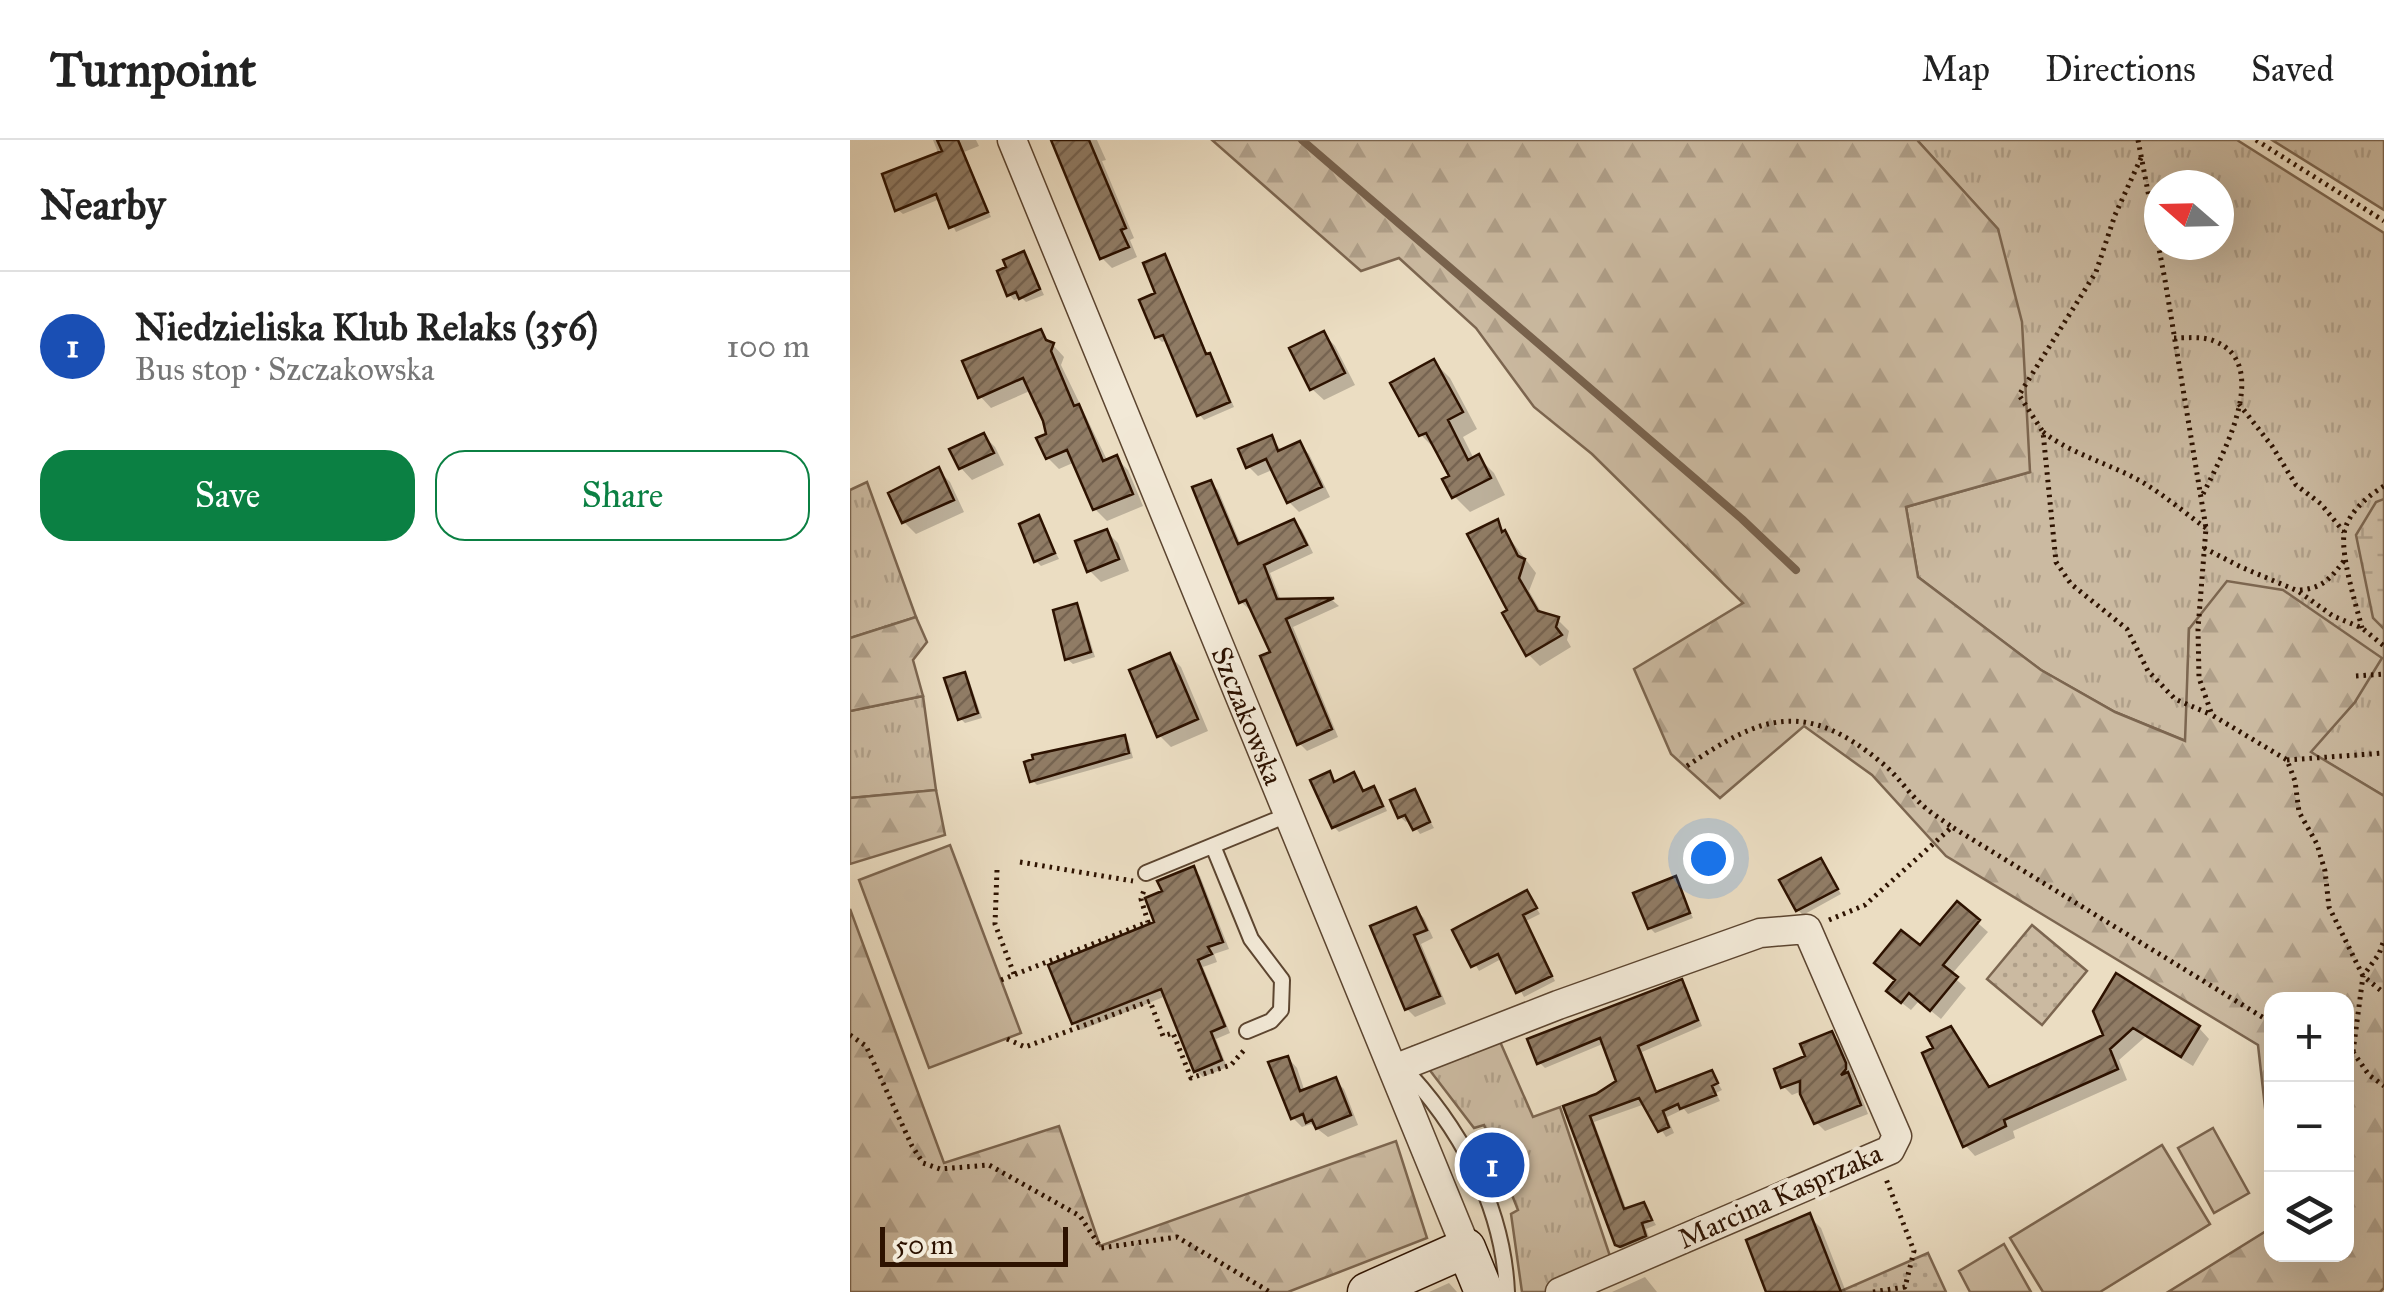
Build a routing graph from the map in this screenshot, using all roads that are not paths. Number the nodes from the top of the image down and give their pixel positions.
1 (1012, 140) edge
2 (1290, 814) junction
3 (1213, 846) junction
4 (1143, 878) road end
5 (1247, 1031) dead end
6 (1394, 1062) junction
7 (1466, 1248) junction
8 (1367, 1292) edge
9 (1484, 1292) edge
10 (1507, 1292) edge
11 (1560, 1292) edge

1 - 2 street, Szczakowska
2 - 3 lane
2 - 6 street, Szczakowska
3 - 4 lane
3 - 5 lane
6 - 7 street, Szczakowska
6 - 10 lane
6 - 11 street, Marcina Kasprzaka
7 - 8 street
7 - 9 street, Szczakowska

